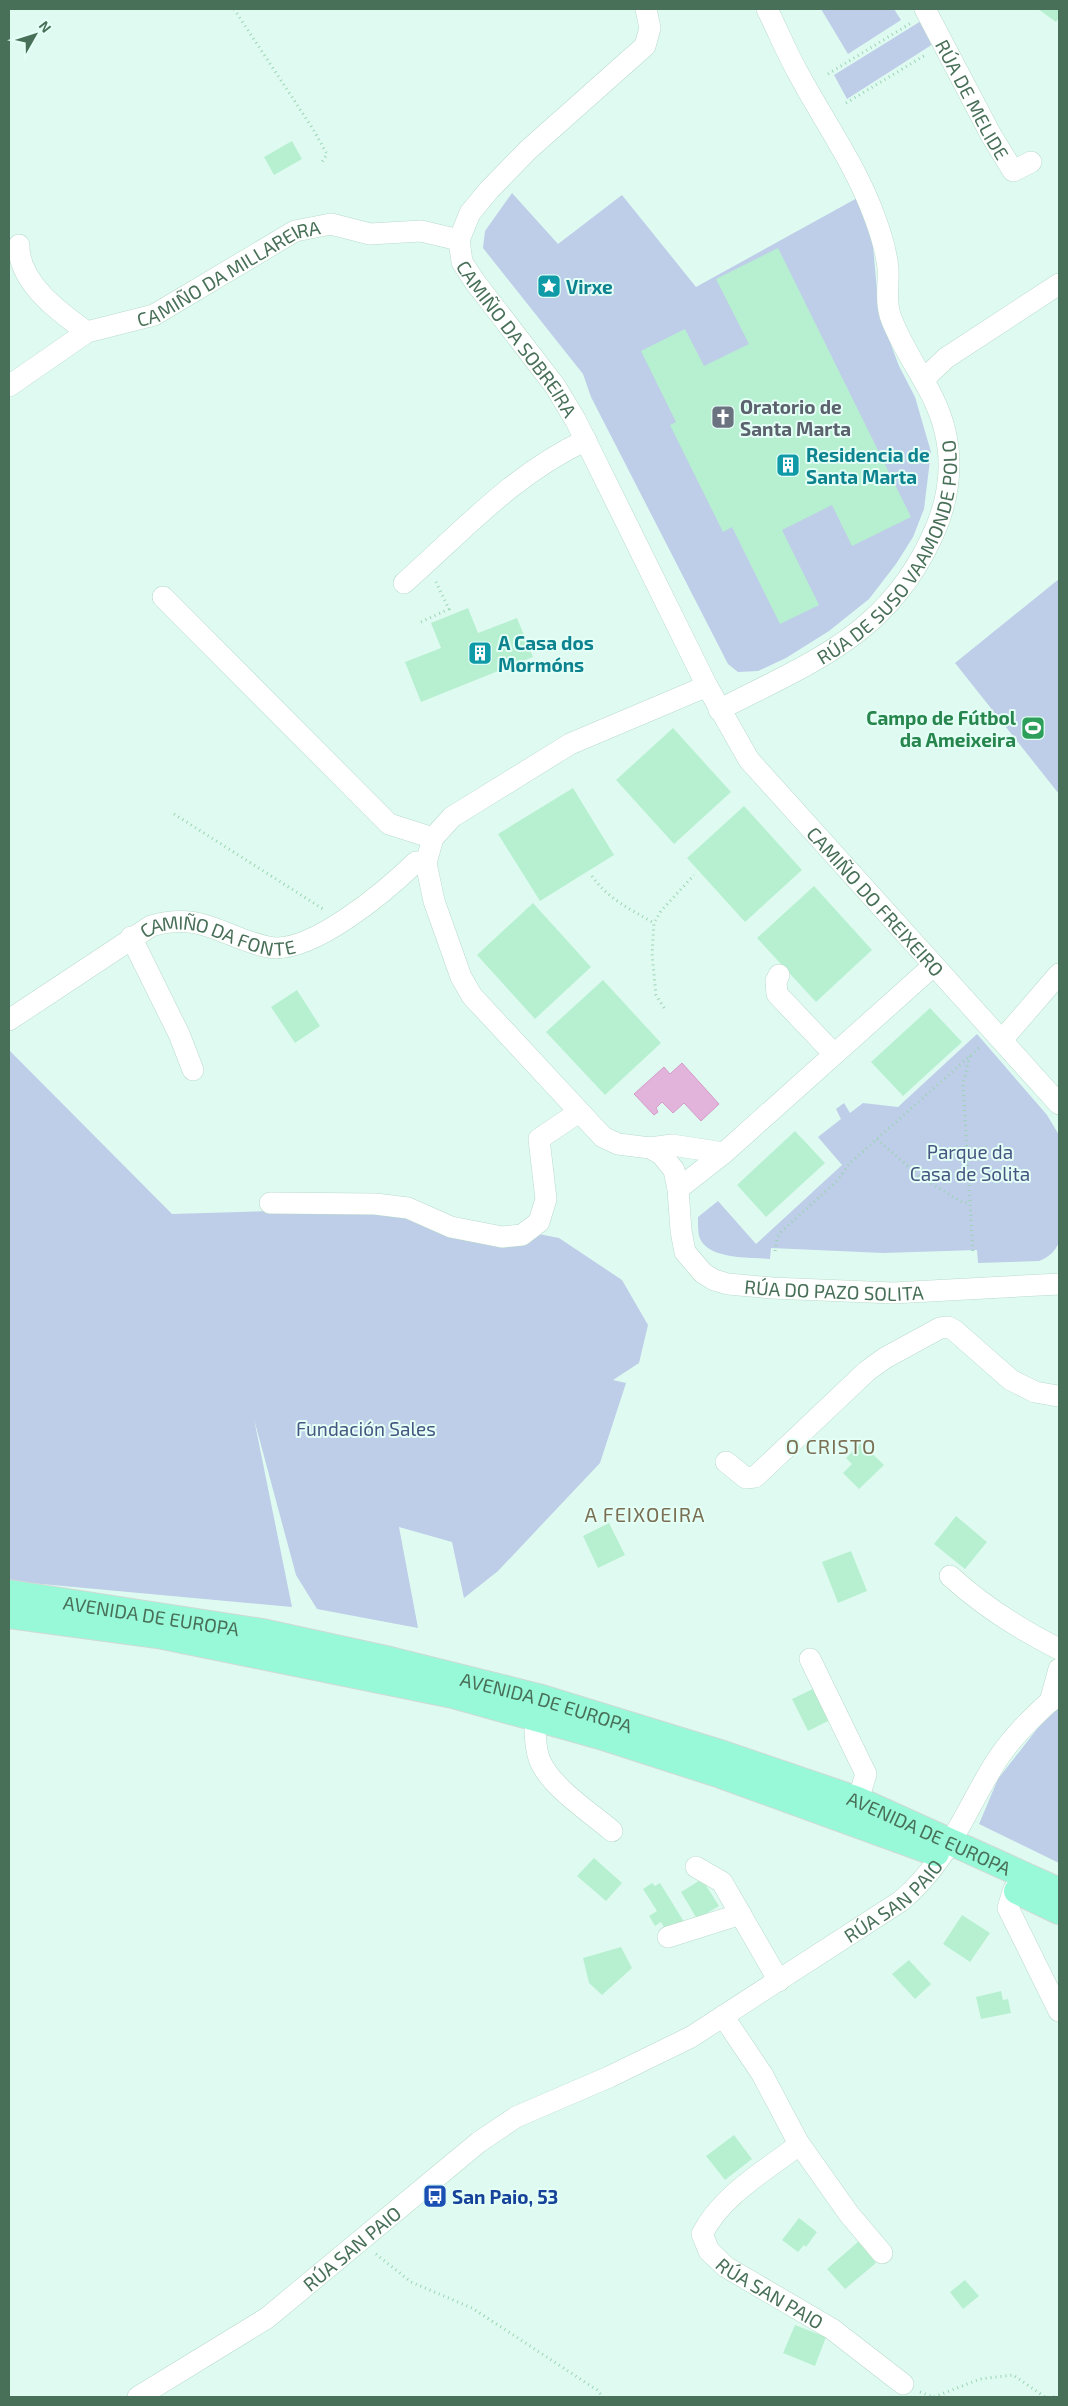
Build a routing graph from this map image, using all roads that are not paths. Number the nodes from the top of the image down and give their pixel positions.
1 (646, 9) edge
2 (767, 9) edge
3 (918, 16) edge
4 (1031, 162) dead end
5 (460, 240) junction
6 (20, 245) dead end
7 (1059, 284) edge
8 (87, 332) junction
9 (924, 379) junction
10 (9, 386) edge
11 (586, 440) junction
12 (404, 583) dead end
13 (163, 597) dead end
14 (707, 686) junction
15 (719, 710) junction
16 (433, 838) junction
17 (426, 863) junction
18 (130, 938) junction
19 (933, 966) junction
20 (1059, 974) edge
21 (779, 975) dead end
22 (9, 1020) edge
23 (994, 1040) junction
24 (834, 1054) junction
25 (193, 1070) dead end
26 (1059, 1104) edge
27 (579, 1112) junction
28 (650, 1148) junction
29 (724, 1153) junction
30 (676, 1180) junction
31 (270, 1203) dead end
32 (1059, 1284) edge
33 (1059, 1396) edge
34 (726, 1462) dead end
35 (950, 1576) dead end
36 (9, 1593) edge
37 (9, 1615) edge
38 (1059, 1649) edge
39 (810, 1659) dead end
40 (1059, 1669) edge
41 (1054, 1697) edge
42 (535, 1719) junction
43 (858, 1800) junction
44 (612, 1831) dead end
45 (947, 1848) junction
46 (696, 1867) dead end
47 (1014, 1889) junction
48 (1059, 1891) edge
49 (1059, 1911) edge
50 (741, 1914) junction
51 (668, 1937) dead end
52 (779, 1981) junction
53 (1059, 2011) edge
54 (723, 2016) junction
55 (798, 2142) junction
56 (882, 2253) dead end
57 (904, 2384) dead end
58 (138, 2397) edge

1 - 5 street, CAMIÑO DA SOBREIRA
2 - 9 street, RÚA DE SUSO VAAMONDE POLO
3 - 4 street, RÚA DE MELIDE
5 - 8 street, CAMIÑO DA MILLAREIRA
5 - 11 street, CAMIÑO DA SOBREIRA
6 - 8 street
7 - 9 street
8 - 10 street, CAMIÑO DA MILLAREIRA
9 - 15 street, RÚA DE SUSO VAAMONDE POLO
11 - 12 street
11 - 14 street, CAMIÑO DA SOBREIRA
13 - 16 street
14 - 15 street, CAMIÑO DO FREIXEIRO
14 - 16 street
15 - 19 street, CAMIÑO DO FREIXEIRO
16 - 17 street
17 - 18 street, CAMIÑO DA FONTE
17 - 27 street
18 - 22 street, CAMIÑO DA FONTE
18 - 25 street
19 - 23 street, CAMIÑO DO FREIXEIRO
19 - 24 street
20 - 23 street
21 - 24 street
23 - 26 street, CAMIÑO DO FREIXEIRO
24 - 29 street
27 - 28 street
27 - 31 street
28 - 29 street
28 - 30 street
29 - 30 street
30 - 32 street, RÚA DO PAZO SOLITA
33 - 34 street
35 - 38 street
36 - 43 main road, AVENIDA DE EUROPA
37 - 42 main road, AVENIDA DE EUROPA
39 - 43 street
40 - 41 street
41 - 45 street, RÚA SAN PAIO
42 - 44 street
42 - 45 main road, AVENIDA DE EUROPA
43 - 45 main road, AVENIDA DE EUROPA
45 - 47 main road, AVENIDA DE EUROPA
45 - 48 main road, AVENIDA DE EUROPA
45 - 52 street, RÚA SAN PAIO
46 - 50 street
47 - 49 main road, AVENIDA DE EUROPA
47 - 53 street
50 - 51 street
50 - 52 street
52 - 54 street, RÚA SAN PAIO
54 - 55 street
54 - 58 street, RÚA SAN PAIO
55 - 56 street
55 - 57 street, RÚA SAN PAIO

